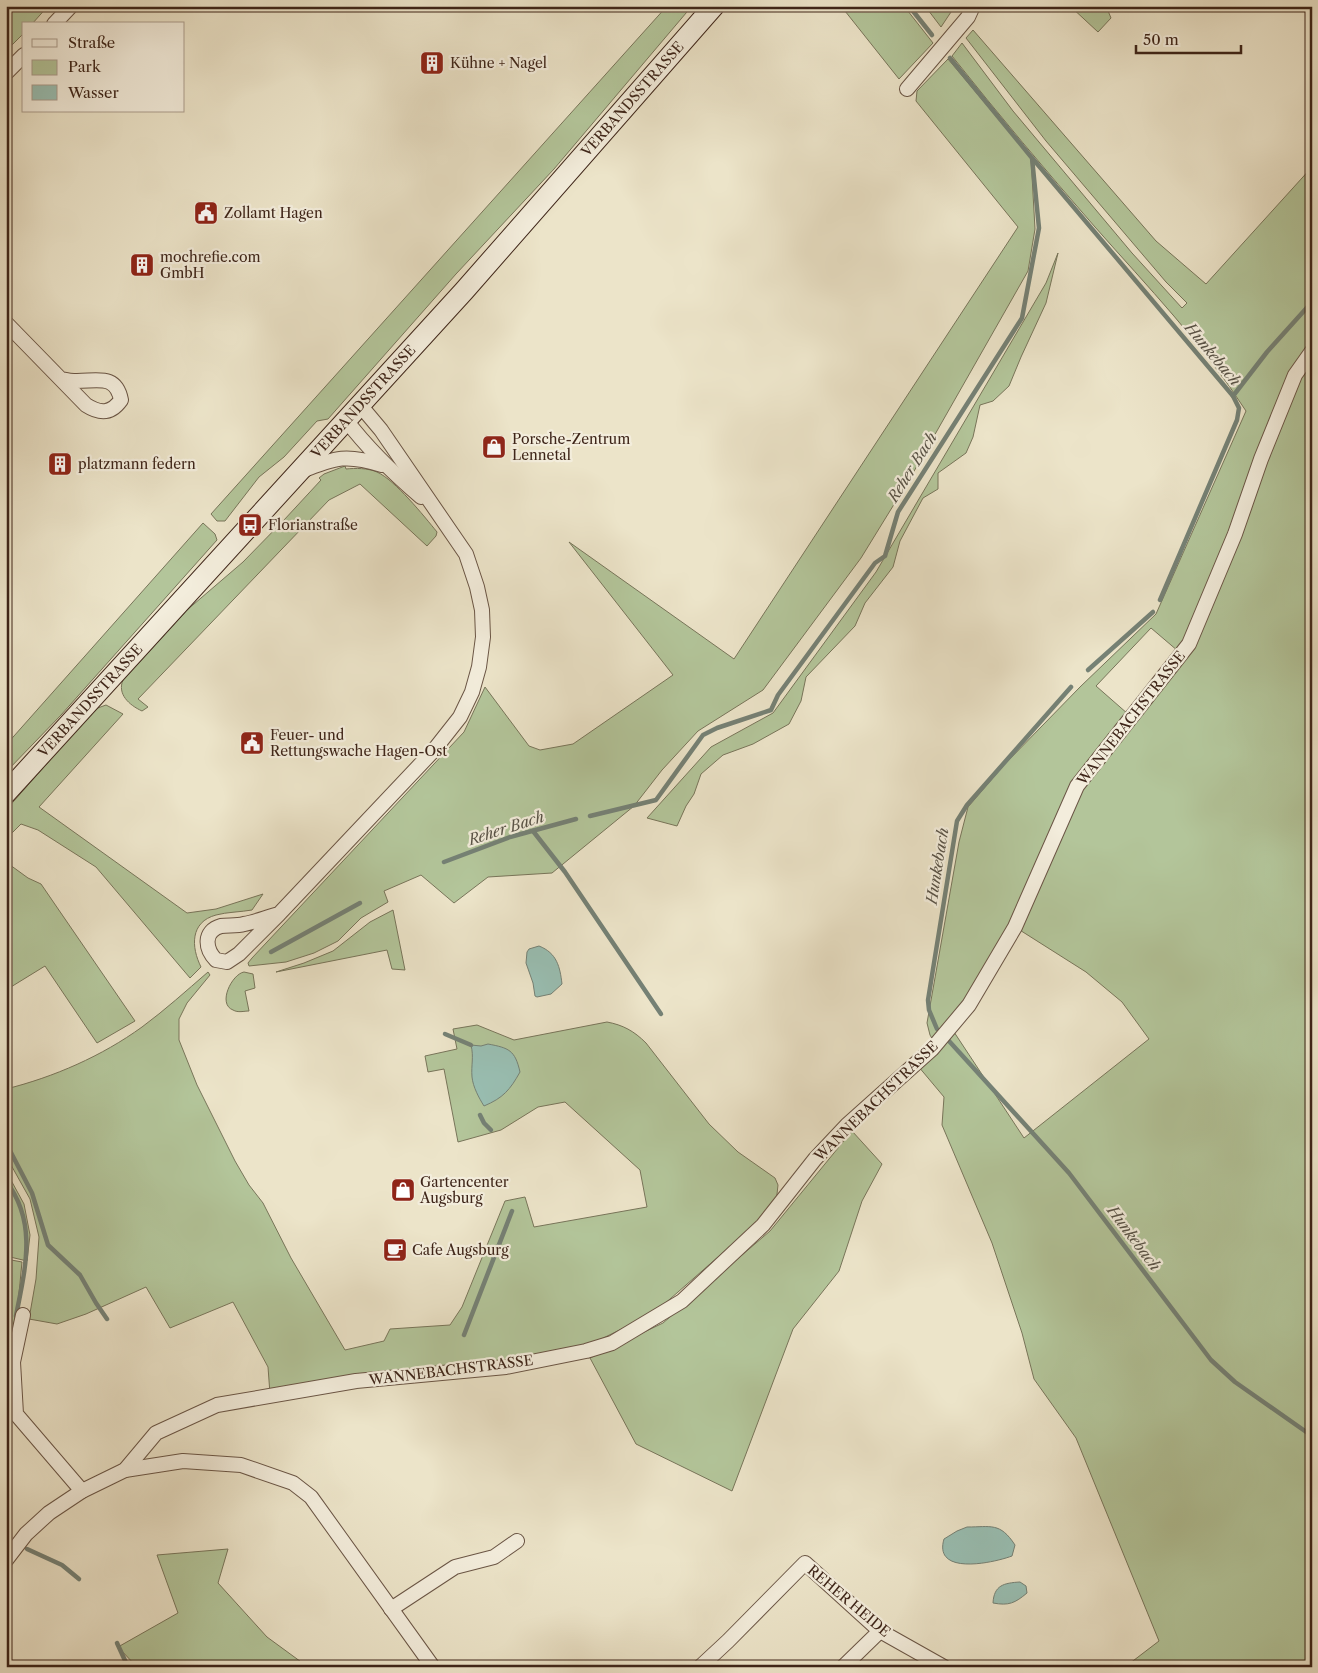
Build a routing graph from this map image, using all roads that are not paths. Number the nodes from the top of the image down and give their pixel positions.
1 (71, 6) edge
2 (714, 6) edge
3 (973, 6) edge
4 (56, 22) edge
5 (22, 57) edge
6 (6, 73) edge
7 (907, 89) dead end
8 (6, 323) edge
9 (1312, 350) edge
10 (61, 379) dead end
11 (360, 406) junction
12 (346, 420) junction
13 (386, 466) junction
14 (298, 472) junction
15 (434, 509) junction
16 (6, 793) edge
17 (279, 914) junction
18 (23, 1315) dead end
19 (125, 1470) junction
20 (82, 1491) junction
21 (517, 1541) dead end
22 (6, 1560) edge
23 (391, 1609) junction
24 (880, 1631) junction
25 (433, 1667) edge
26 (700, 1667) edge
27 (843, 1667) edge
28 (944, 1667) edge

1 - 4 street
2 - 11 main road, VERBANDSSTRASSE
3 - 7 street
5 - 6 street
8 - 10 street
9 - 19 street, WANNEBACHSTRASSE
11 - 12 main road, VERBANDSSTRASSE
11 - 15 street
12 - 13 street
12 - 14 main road, VERBANDSSTRASSE
13 - 14 street
13 - 15 street
14 - 16 main road, VERBANDSSTRASSE
15 - 17 street
17 - 17 street
18 - 20 street
19 - 20 street, WANNEBACHSTRASSE
19 - 23 street
20 - 22 street, WANNEBACHSTRASSE
21 - 23 street
23 - 25 street
24 - 26 street, REHER HEIDE
24 - 27 street
24 - 28 street, REHER HEIDE

